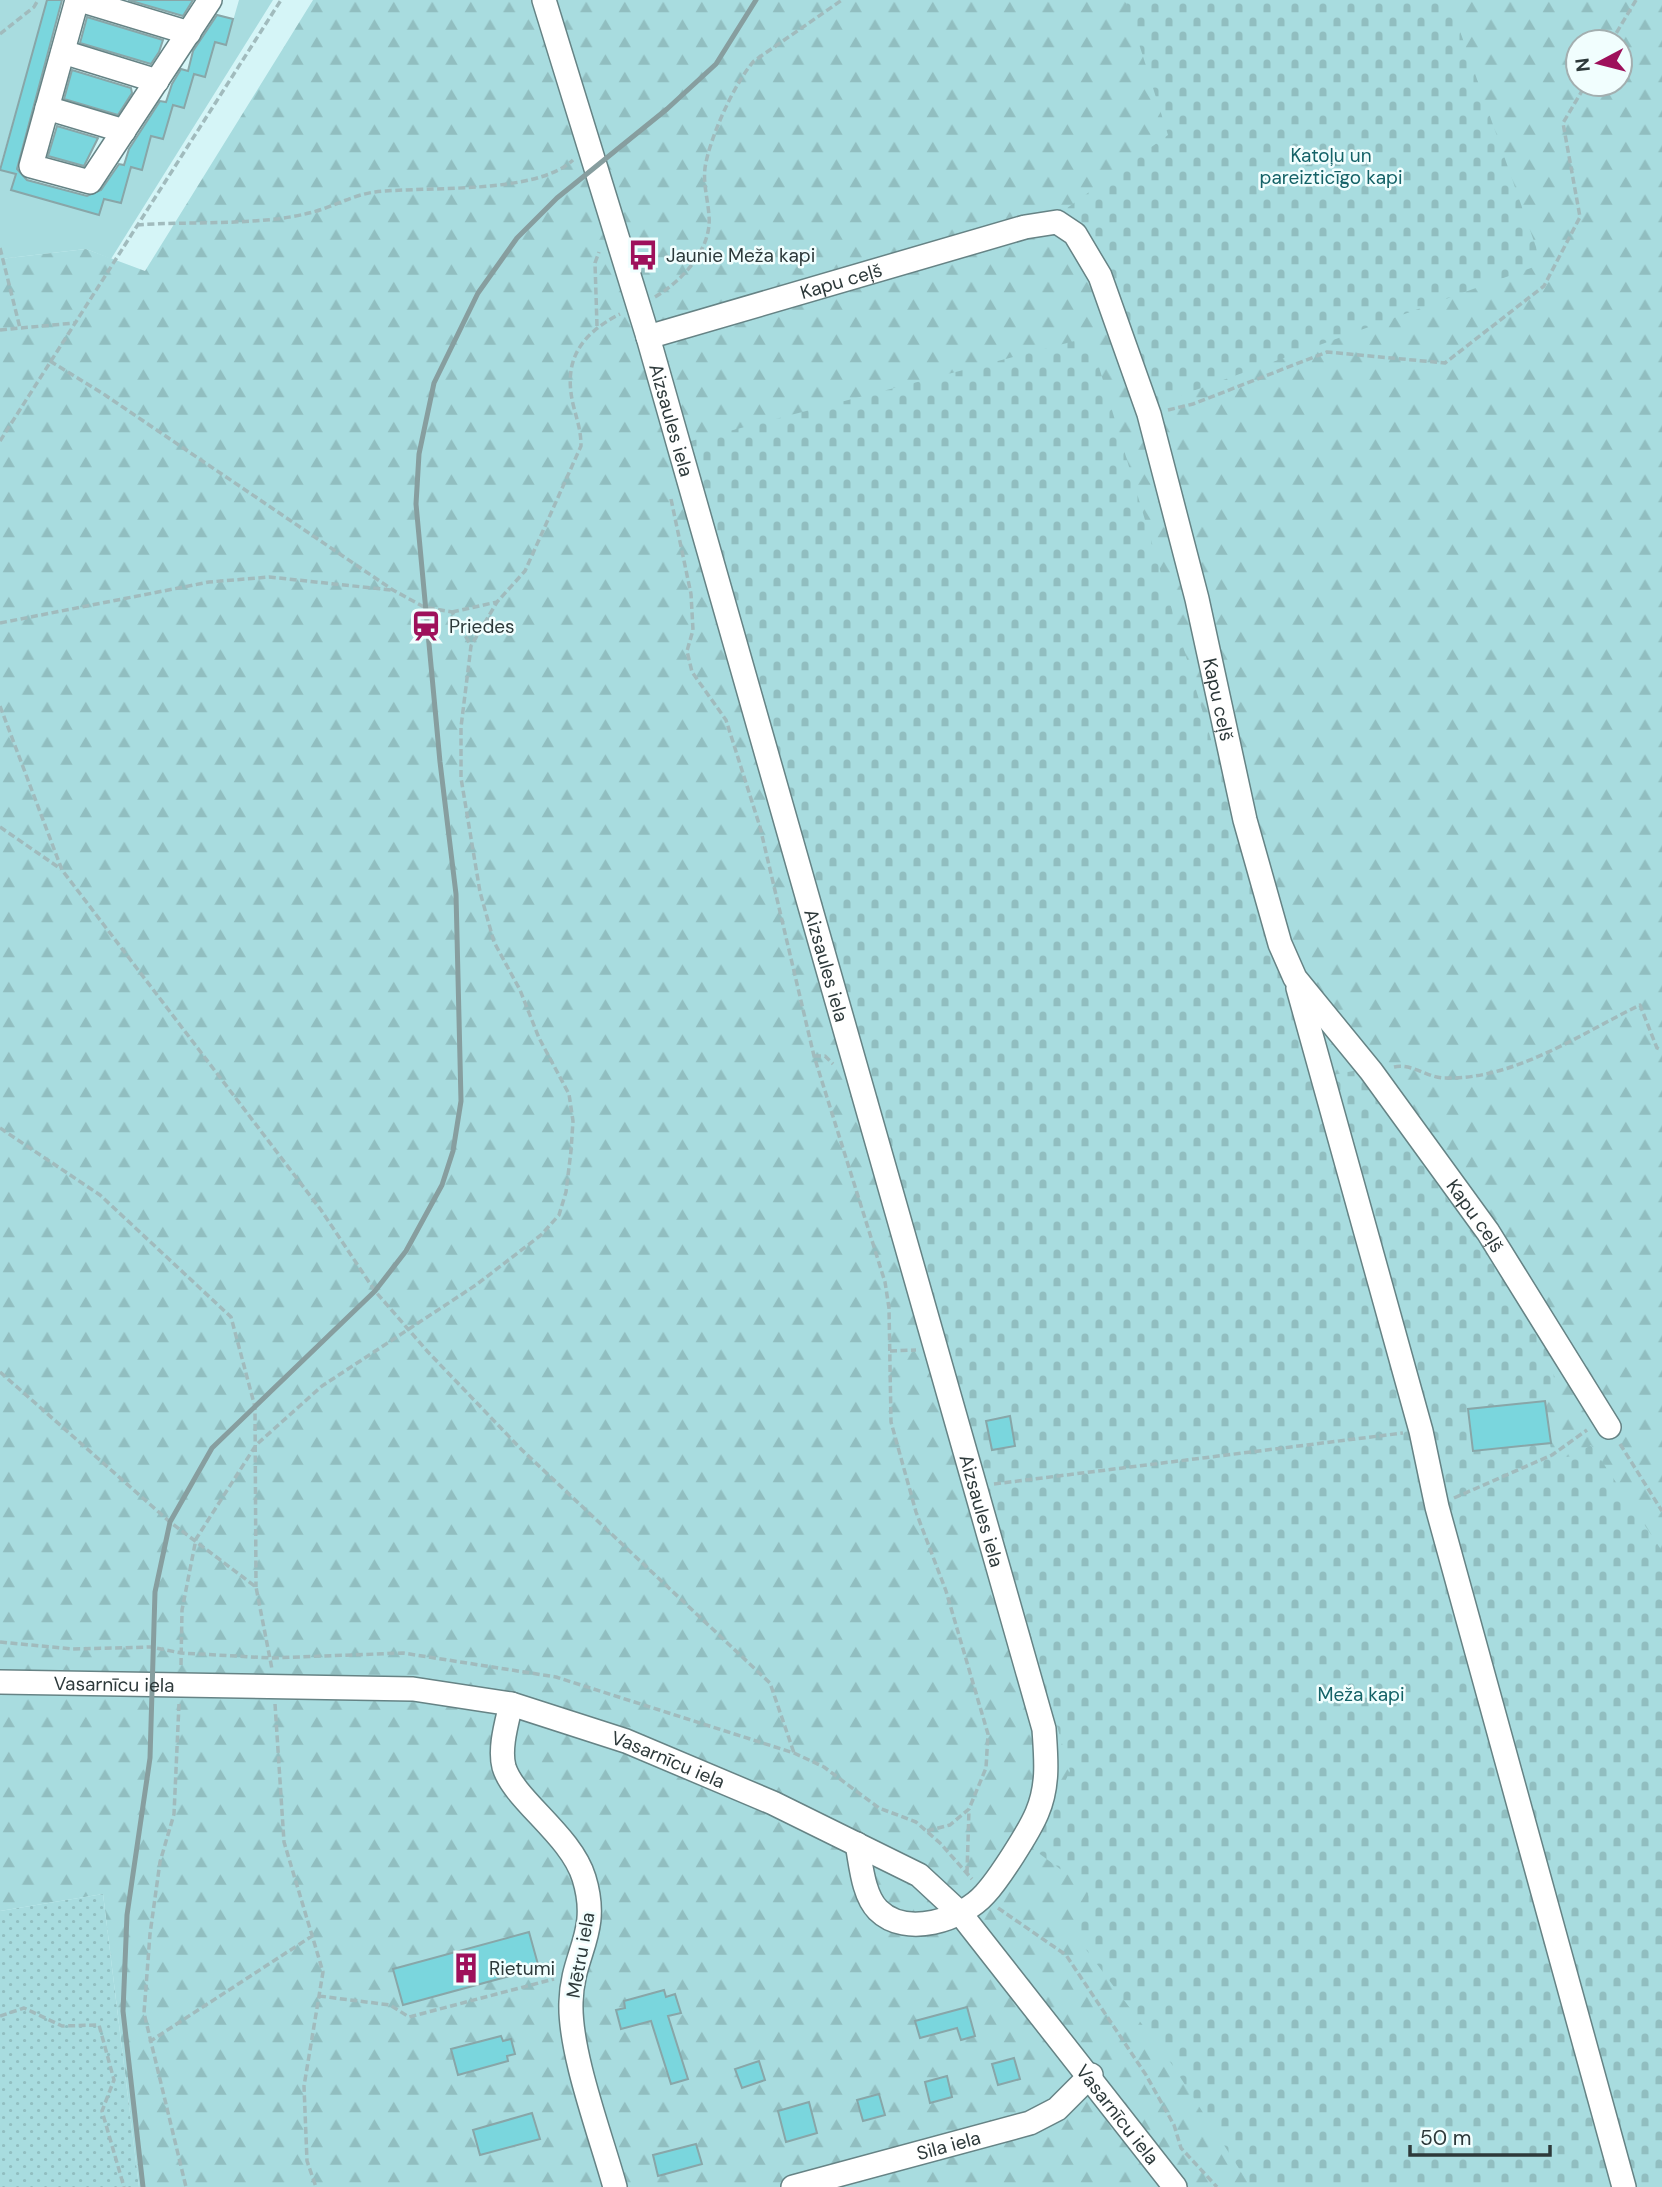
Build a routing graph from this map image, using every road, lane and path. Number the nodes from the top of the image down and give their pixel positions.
1 (38, 0) edge
2 (79, 0) edge
3 (210, 0) edge
4 (281, 0) edge
5 (544, 0) edge
6 (842, 0) edge
7 (1636, 0) edge
8 (1619, 28) edge
9 (188, 33) junction
10 (0, 34) edge
11 (63, 52) junction
12 (157, 81) junction
13 (1578, 98) edge
14 (47, 108) junction
15 (124, 131) junction
16 (577, 156) dead end
17 (137, 225) junction
18 (0, 248) edge
19 (639, 306) junction
20 (74, 324) junction
21 (20, 328) junction
22 (0, 330) edge
23 (648, 337) junction
24 (50, 361) junction
25 (1149, 414) junction
26 (0, 441) edge
27 (671, 498) dead end
28 (393, 590) junction
29 (498, 602) junction
30 (452, 612) junction
31 (0, 624) edge
32 (471, 646) junction
33 (0, 706) edge
34 (0, 827) edge
35 (62, 870) junction
36 (1295, 978) junction
37 (1662, 1050) edge
38 (1371, 1071) junction
39 (0, 1128) edge
40 (410, 1328) junction
41 (935, 1349) junction
42 (890, 1351) junction
43 (0, 1373) edge
44 (1606, 1422) junction
45 (1421, 1431) junction
46 (256, 1445) junction
47 (974, 1486) junction
48 (1437, 1507) junction
49 (1662, 1511) edge
50 (196, 1539) junction
51 (256, 1587) junction
52 (0, 1682) edge
53 (273, 1684) junction
54 (180, 1685) junction
55 (511, 1704) junction
56 (794, 1753) dead end
57 (969, 1809) junction
58 (926, 1831) dead end
59 (857, 1844) junction
60 (967, 1873) dead end
61 (985, 1895) junction
62 (960, 1913) junction
63 (313, 1936) junction
64 (575, 1973) junction
65 (319, 1996) junction
66 (0, 2016) edge
67 (149, 2042) junction
68 (1091, 2076) junction
69 (124, 2187) edge
70 (186, 2187) edge
71 (316, 2187) edge
72 (615, 2187) edge
73 (793, 2187) edge
74 (1175, 2187) edge
75 (1217, 2187) edge
76 (1624, 2187) edge

1 - 10 path
2 - 9 street
2 - 11 street
3 - 9 street
4 - 17 path
5 - 19 street, Aizsaules iela
6 - 19 path
7 - 8 path
9 - 12 street
11 - 12 street
11 - 14 street
12 - 15 street
13 - 25 path
14 - 15 street
14 - 15 street
16 - 17 path
17 - 20 path
18 - 21 path
19 - 23 street, Aizsaules iela
19 - 29 path
20 - 21 path
20 - 24 path
21 - 22 path
23 - 25 street, Kapu ceļš
23 - 41 street, Aizsaules iela
24 - 26 path
24 - 28 path
25 - 36 street, Kapu ceļš
27 - 42 path
28 - 30 path
28 - 31 path
29 - 30 path
29 - 32 path
30 - 32 path
32 - 40 path
33 - 35 path
34 - 35 path
35 - 40 path
36 - 38 street, Kapu ceļš
36 - 45 street
37 - 38 path
38 - 44 street, Kapu ceļš
39 - 46 path
40 - 46 path
40 - 56 path
41 - 42 path
41 - 47 street, Aizsaules iela
42 - 57 path
43 - 50 path
44 - 48 path
44 - 49 path
45 - 47 path
45 - 48 street
46 - 50 path
46 - 51 path
47 - 61 street, Aizsaules iela
48 - 76 street
50 - 51 path
50 - 54 path
51 - 53 path
52 - 54 street, Vasarnīcu iela
53 - 54 street, Vasarnīcu iela
53 - 55 street, Vasarnīcu iela
53 - 63 path
54 - 67 path
55 - 59 street, Vasarnīcu iela
55 - 64 street, Mētru iela
57 - 58 path
57 - 60 path
59 - 62 street, Vasarnīcu iela
59 - 62 street
61 - 62 street, Aizsaules iela
61 - 75 path
62 - 68 street, Vasarnīcu iela
63 - 65 path
63 - 67 path
64 - 65 path
64 - 72 street, Mētru iela
65 - 71 path
66 - 69 path
67 - 70 path
68 - 73 street, Sila iela
68 - 74 street, Vasarnīcu iela

